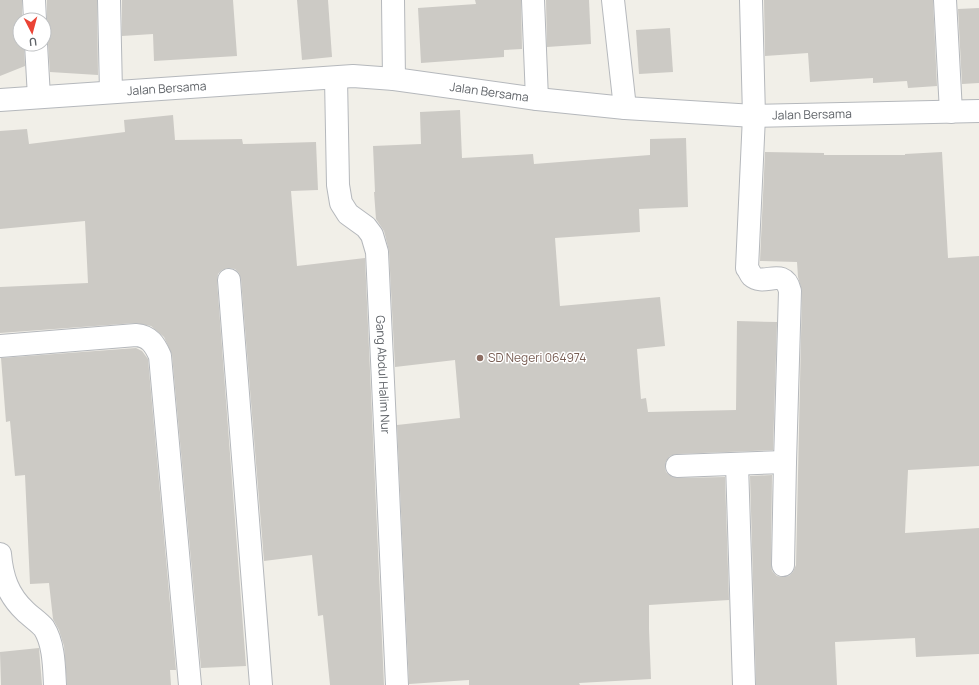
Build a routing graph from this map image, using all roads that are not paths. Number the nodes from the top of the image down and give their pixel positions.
1 (34, 0) edge
2 (109, 0) edge
3 (392, 0) edge
4 (534, 0) edge
5 (613, 0) edge
6 (751, 0) edge
7 (945, 0) edge
8 (35, 12) edge
9 (36, 52) edge
10 (336, 78) junction
11 (394, 79) junction
12 (111, 92) junction
13 (39, 98) junction
14 (0, 100) edge
15 (537, 100) junction
16 (625, 108) junction
17 (979, 111) edge
18 (951, 112) junction
19 (754, 116) junction
20 (229, 280) dead end
21 (0, 346) edge
22 (785, 462) junction
23 (737, 464) junction
24 (676, 466) dead end
25 (0, 554) edge
26 (783, 565) dead end
27 (55, 685) edge
28 (190, 685) edge
29 (261, 685) edge
30 (398, 685) edge
31 (744, 685) edge

1 - 8 street
2 - 12 street
3 - 11 street
4 - 15 street
5 - 16 street
6 - 19 street
7 - 18 street
9 - 13 street
10 - 11 street, Jalan Bersama
10 - 12 street, Jalan Bersama
10 - 30 street, Gang Abdul Halim Nur
11 - 15 street, Jalan Bersama
12 - 13 street, Jalan Bersama
13 - 14 street, Jalan Bersama
15 - 16 street, Jalan Bersama
16 - 19 street, Jalan Bersama
17 - 18 street, Jalan Bersama
18 - 19 street, Jalan Bersama
19 - 22 street
20 - 29 street
21 - 28 street
22 - 23 street
22 - 26 street
23 - 24 street
23 - 31 street
25 - 27 street

